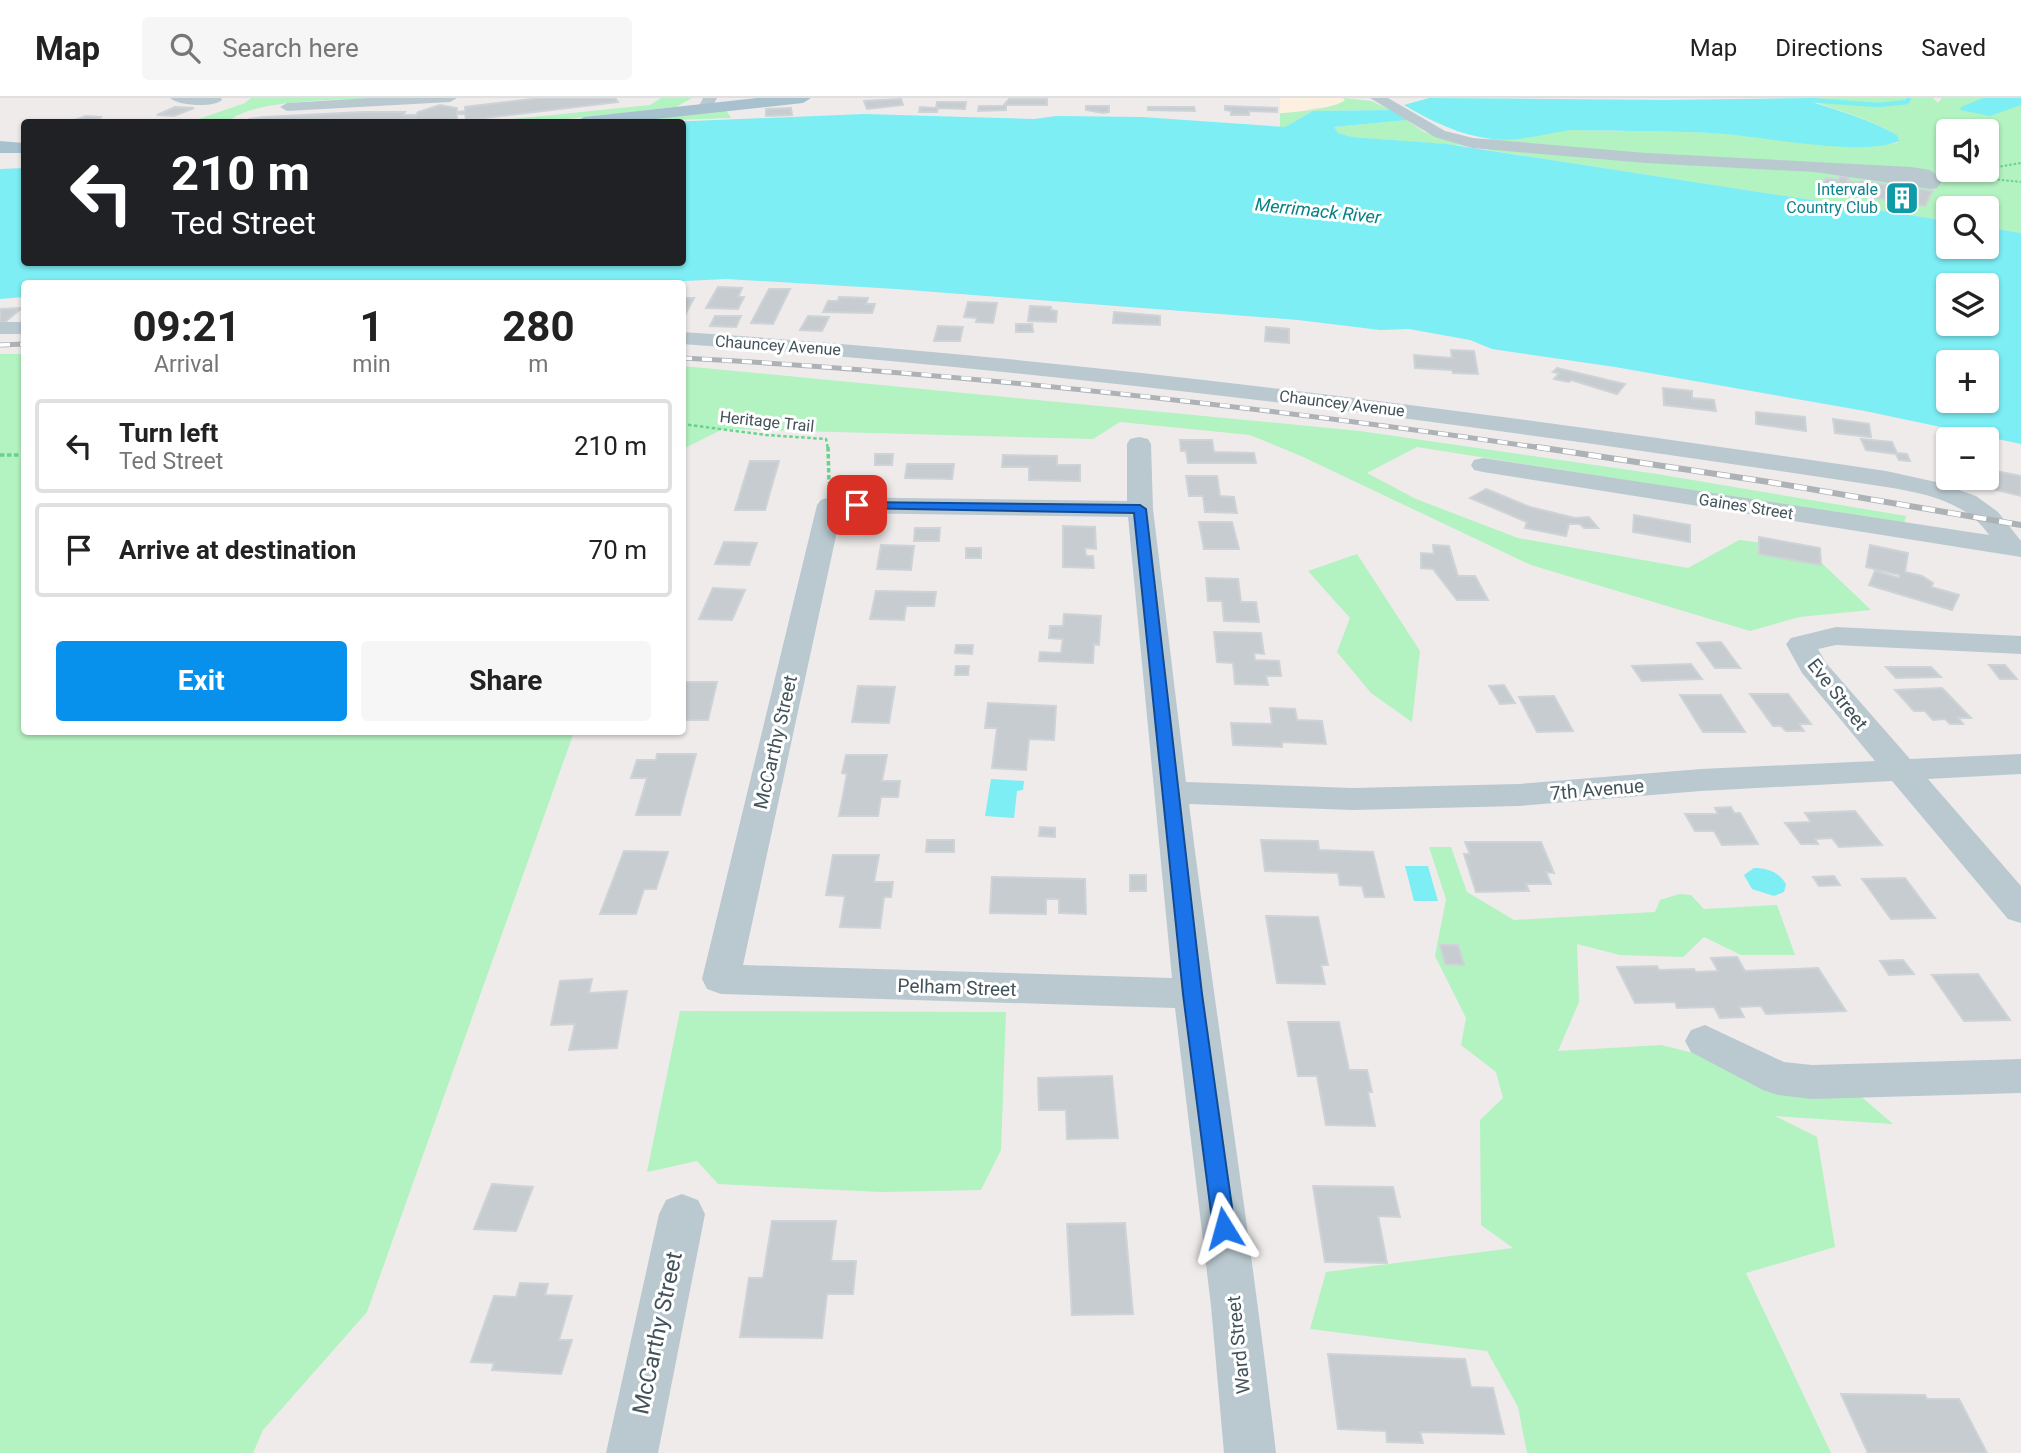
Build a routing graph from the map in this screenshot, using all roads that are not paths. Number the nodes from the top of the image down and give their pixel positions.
1 (177, 98) edge
2 (450, 98) edge
3 (458, 98) edge
4 (803, 98) edge
5 (215, 100) dead end
6 (419, 100) junction
7 (1384, 102) edge
8 (707, 103) edge
9 (287, 107) dead end
10 (603, 119) edge
11 (0, 147) edge
12 (21, 148) edge
13 (1819, 169) junction
14 (0, 328) edge
15 (21, 328) edge
16 (686, 338) edge
17 (1139, 444) dead end
18 (1483, 465) dead end
19 (1140, 509) junction
20 (2015, 548) edge
21 (2021, 645) edge
22 (2021, 764) edge
23 (1899, 769) junction
24 (1172, 792) junction
25 (2021, 910) edge
26 (721, 979) joint
27 (1193, 994) junction
28 (1705, 1041) dead end
29 (2021, 1076) edge
30 (682, 1214) dead end
31 (632, 1453) edge
32 (1250, 1453) edge

1 - 5 street
2 - 6 street
3 - 6 street
4 - 8 main road
6 - 9 street
7 - 13 street
8 - 10 main road
11 - 12 main road
13 - 13 street
14 - 15 street
16 - 20 street, Chauncey Avenue
17 - 19 street, Ward Street
18 - 20 street, Gaines Street
19 - 24 street, Ward Street
19 - 26 street, McCarthy Street
21 - 23 street, Eve Street
22 - 23 street, 7th Avenue
23 - 24 street, 7th Avenue
23 - 25 street, Eve Street
24 - 27 street, Ward Street
26 - 27 street, Pelham Street
27 - 32 street, Ward Street
28 - 29 street
30 - 31 street, McCarthy Street

